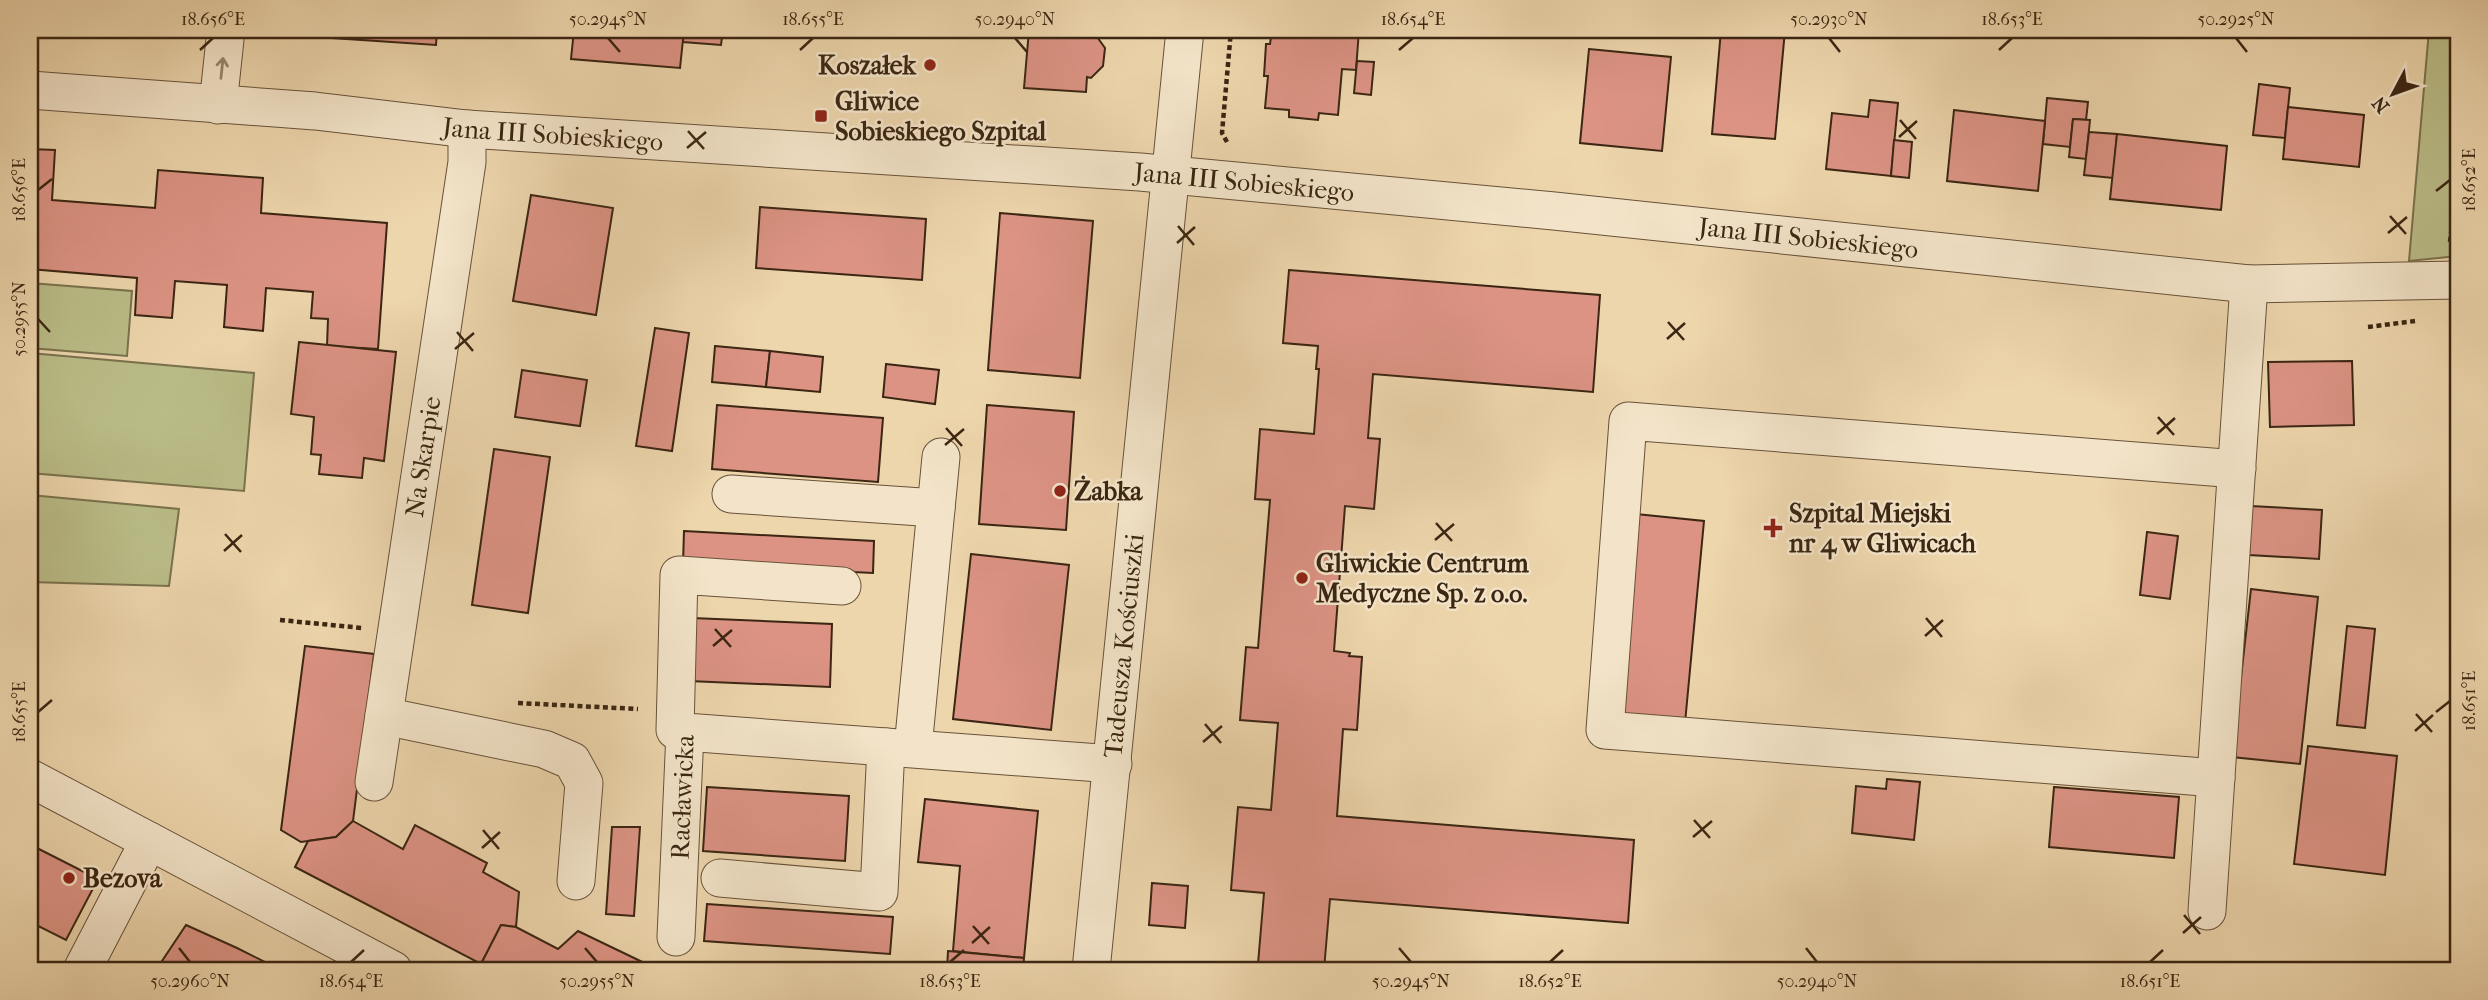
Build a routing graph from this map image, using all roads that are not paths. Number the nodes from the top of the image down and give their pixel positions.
1 (226, 30) edge
2 (1185, 30) edge
3 (30, 90) edge
4 (218, 105) junction
5 (467, 129) junction
6 (1170, 175) junction
7 (2458, 279) edge
8 (2249, 284) junction
9 (941, 457) dead end
10 (2237, 469) junction
11 (731, 494) dead end
12 (936, 508) junction
13 (842, 586) dead end
14 (384, 716) junction
15 (685, 733) junction
16 (900, 748) junction
17 (1113, 764) junction
18 (30, 778) edge
19 (2216, 778) junction
20 (373, 782) dead end
21 (149, 841) junction
22 (720, 878) dead end
23 (576, 881) dead end
24 (2207, 911) dead end
25 (676, 937) dead end
26 (82, 970) edge
27 (393, 970) edge
28 (1091, 970) edge

4 -> 1 street
2 - 6 street, Tadeusza Kościuszki
3 - 4 street, Jana III Sobieskiego
4 - 5 street, Jana III Sobieskiego
5 - 6 street, Jana III Sobieskiego
5 - 14 street, Na Skarpie
6 - 8 street, Jana III Sobieskiego
6 - 17 street, Tadeusza Kościuszki
7 - 8 street, Jana III Sobieskiego
8 - 10 street
9 - 12 street, Racławicka
10 - 19 street
10 - 19 street
11 - 12 street
12 - 16 street, Racławicka
13 - 15 street
14 - 20 street, Na Skarpie
14 - 23 street
15 - 16 street, Racławicka
15 - 25 street, Racławicka
16 - 17 street, Racławicka
16 - 22 street, Racławicka
17 - 28 street, Tadeusza Kościuszki
18 - 21 street
19 - 24 street
21 - 26 street
21 - 27 street

